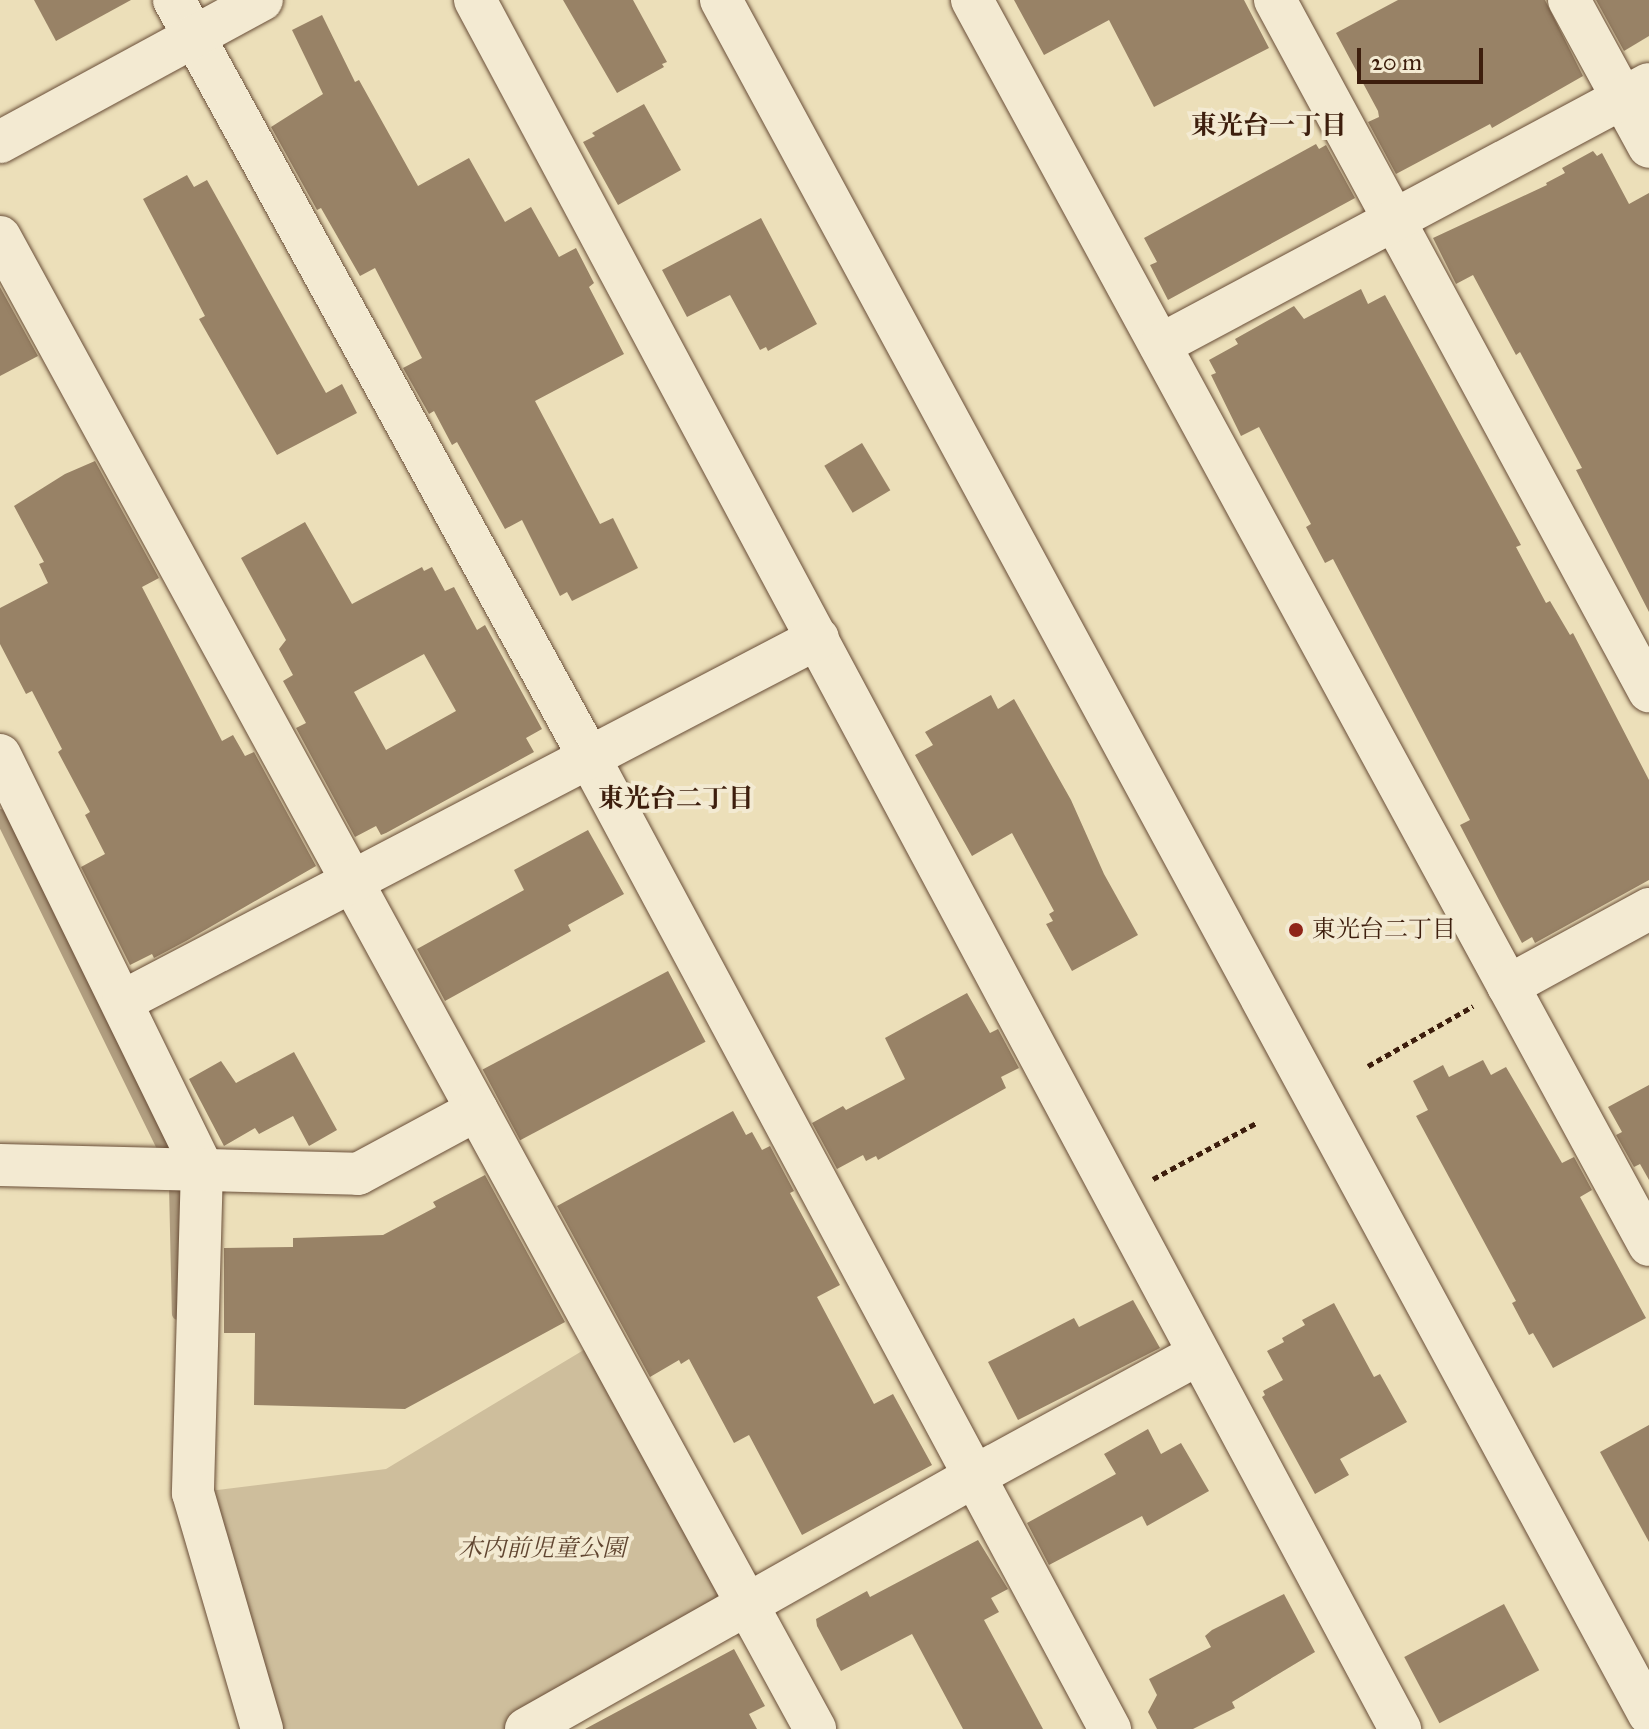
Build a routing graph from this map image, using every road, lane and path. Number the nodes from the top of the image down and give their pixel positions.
1 (174, 0) edge
2 (262, 0) edge
3 (475, 0) edge
4 (721, 0) edge
5 (972, 0) edge
6 (1275, 0) edge
7 (1569, 0) edge
8 (194, 37) junction
9 (1636, 91) edge
10 (0, 142) edge
11 (1649, 147) edge
12 (1396, 220) junction
13 (0, 237) edge
14 (1160, 345) junction
15 (818, 638) junction
16 (1649, 691) edge
17 (0, 755) edge
18 (590, 759) junction
19 (353, 882) junction
20 (1649, 909) edge
21 (1508, 986) junction
22 (123, 1001) junction
23 (1368, 1066) dead end
24 (477, 1110) junction
25 (1258, 1122) dead end
26 (0, 1165) edge
27 (202, 1167) junction
28 (1117, 1199) junction
29 (1649, 1245) edge
30 (1199, 1354) junction
31 (973, 1477) junction
32 (748, 1606) junction
33 (1649, 1714) edge
34 (262, 1729) edge
35 (526, 1729) edge
36 (815, 1729) edge
37 (1110, 1729) edge
38 (1400, 1729) edge

1 - 8 street
2 - 8 street
3 - 15 street
4 - 33 street
5 - 14 street
6 - 12 street
7 - 9 street
8 - 10 street
8 - 18 street
9 - 11 street
9 - 12 street
12 - 14 street
12 - 16 street
13 - 19 street
14 - 21 street
15 - 18 street
15 - 28 street
17 - 22 street
18 - 19 street
18 - 31 street
19 - 22 street
19 - 24 street
20 - 21 street
21 - 23 path
21 - 29 street
22 - 27 street
24 - 27 street
24 - 32 street
25 - 28 path
26 - 27 street
27 - 34 street
28 - 30 street
30 - 31 street
30 - 38 street
31 - 32 street
31 - 37 street
32 - 35 street
32 - 36 street

